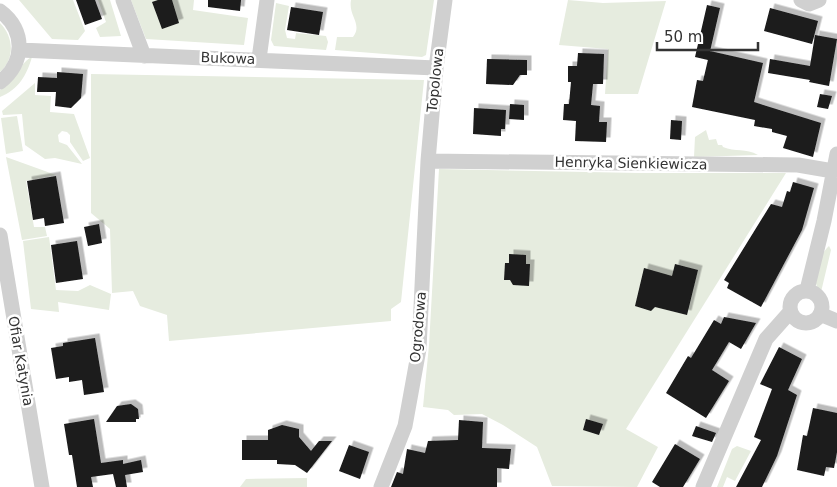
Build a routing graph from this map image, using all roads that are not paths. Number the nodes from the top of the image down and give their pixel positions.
1 (123, 0) edge
2 (267, 0) edge
3 (445, 0) edge
4 (800, 0) edge
5 (819, 0) edge
6 (0, 11) edge
7 (20, 50) junction
8 (144, 56) junction
9 (259, 59) junction
10 (436, 68) junction
11 (0, 82) edge
12 (837, 154) edge
13 (428, 161) junction
14 (833, 171) junction
15 (0, 235) edge
16 (807, 290) junction
17 (790, 312) junction
18 (7, 313) edge
19 (820, 314) junction
20 (837, 321) edge
21 (42, 487) edge
22 (381, 487) edge
23 (703, 487) edge

1 - 8 street
2 - 9 street
3 - 10 street, Topolowa
4 - 5 street
6 - 7 street
7 - 8 street, Bukowa
7 - 11 street
8 - 9 street, Bukowa
9 - 10 street, Bukowa
10 - 13 street, Topolowa
12 - 14 street
13 - 14 street, Henryka Sienkiewicza
13 - 22 street, Ogrodowa
14 - 16 street
15 - 18 street, Ofiar Katynia
16 - 17 street
16 - 19 street
17 - 19 street
17 - 23 street
18 - 21 street, Ofiar Katynia
19 - 20 street

